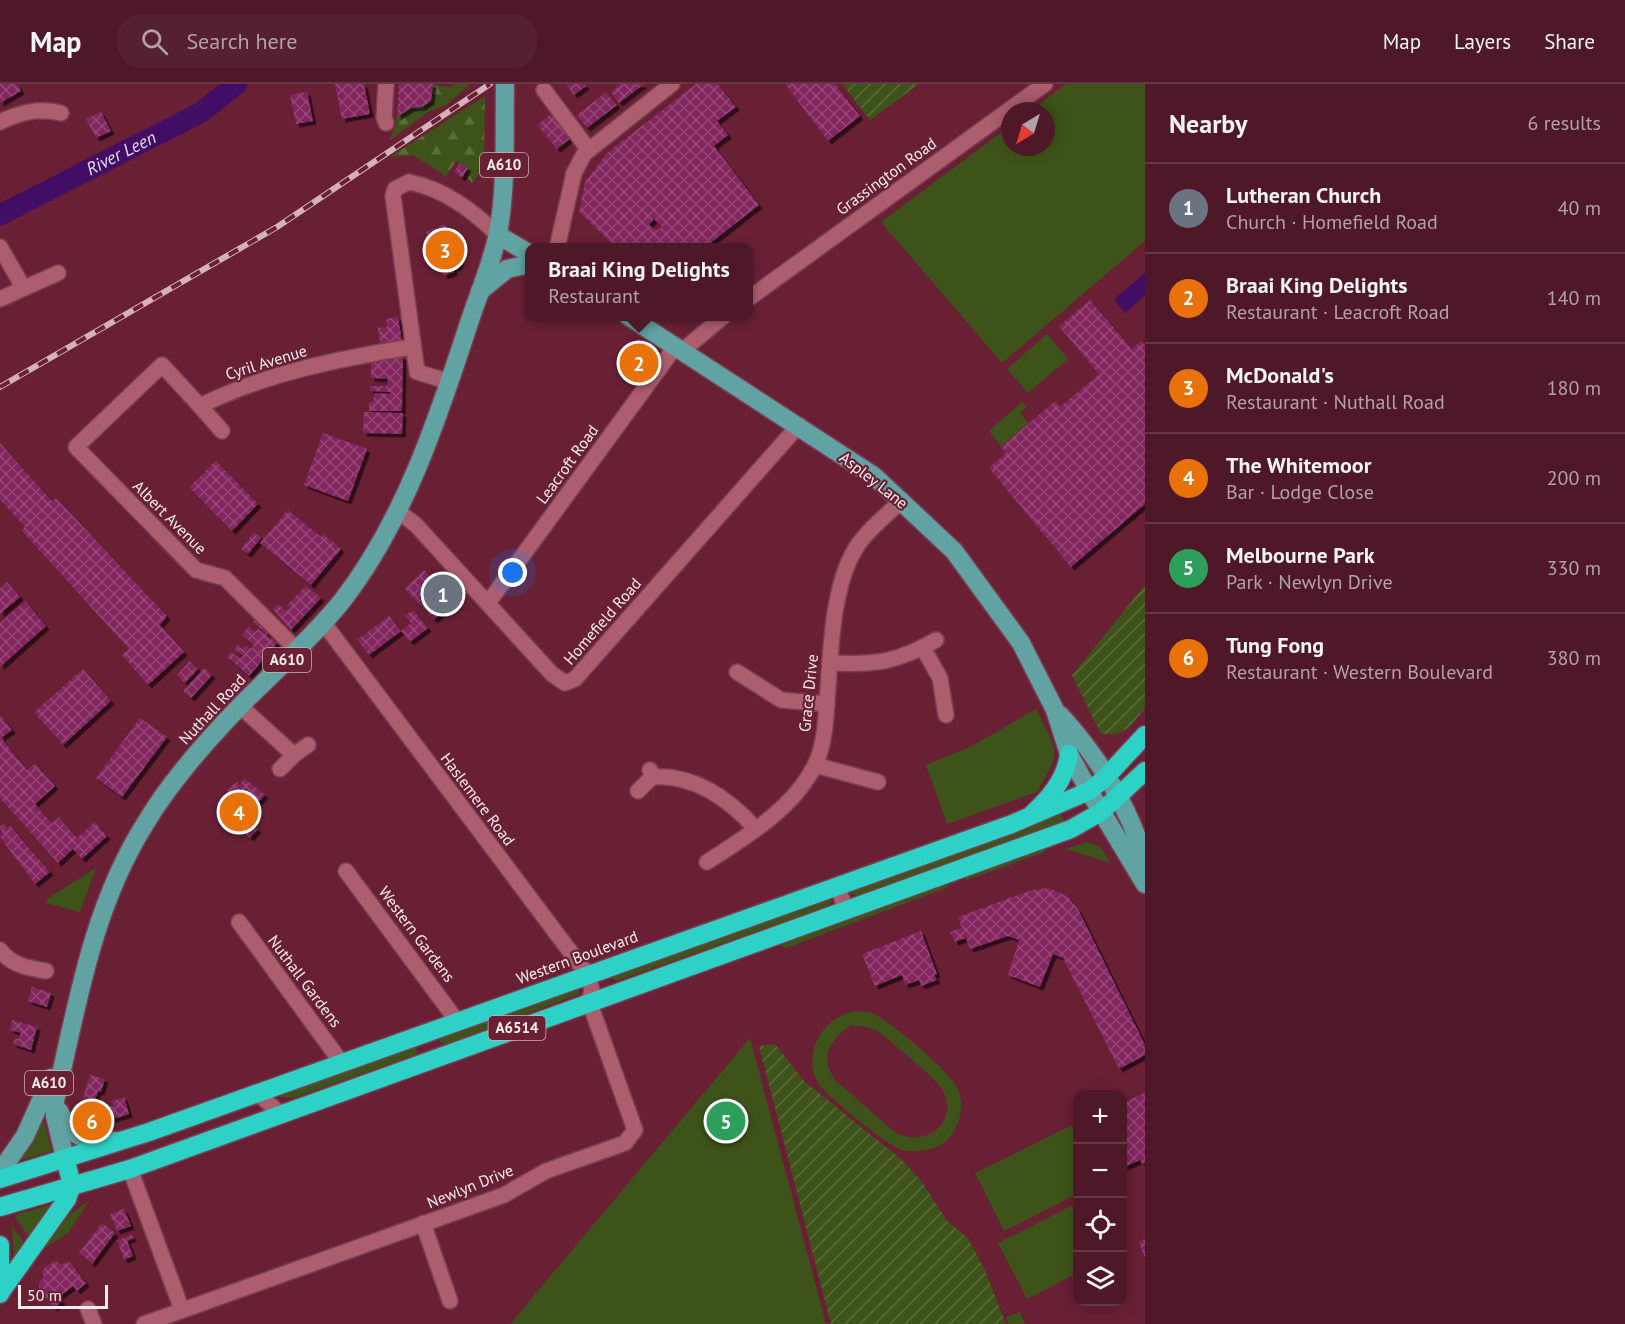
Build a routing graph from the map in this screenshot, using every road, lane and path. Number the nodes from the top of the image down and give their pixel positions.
1 (386, 84) edge
2 (1046, 84) edge
3 (668, 85) edge
4 (505, 90) edge
5 (544, 90) dead end
6 (61, 113) dead end
7 (0, 122) edge
8 (386, 123) dead end
9 (588, 150) junction
10 (498, 234) junction
11 (558, 243) edge
12 (0, 248) edge
13 (525, 251) edge
14 (525, 265) edge
15 (58, 273) dead end
16 (23, 287) junction
17 (480, 291) junction
18 (753, 295) edge
19 (0, 300) edge
20 (636, 321) edge
21 (717, 321) edge
22 (411, 347) junction
23 (678, 349) junction
24 (450, 382) junction
25 (200, 406) junction
26 (799, 425) junction
27 (222, 431) dead end
28 (902, 500) junction
29 (398, 512) junction
30 (488, 603) junction
31 (323, 622) junction
32 (297, 650) junction
33 (830, 663) junction
34 (741, 680) dead end
35 (827, 704) junction
36 (240, 706) junction
37 (939, 706) dead end
38 (1055, 710) junction
39 (1145, 735) edge
40 (308, 745) dead end
41 (1069, 754) junction
42 (294, 756) junction
43 (815, 765) junction
44 (280, 769) dead end
45 (1145, 771) edge
46 (1105, 778) junction
47 (870, 786) dead end
48 (638, 791) dead end
49 (1089, 791) junction
50 (1118, 799) junction
51 (1101, 812) junction
52 (1027, 818) junction
53 (756, 829) junction
54 (707, 862) dead end
55 (1145, 862) edge
56 (346, 871) dead end
57 (837, 885) junction
58 (1145, 885) edge
59 (846, 910) junction
60 (238, 922) dead end
61 (0, 950) edge
62 (46, 971) dead end
63 (586, 974) junction
64 (81, 986) junction
65 (589, 1001) junction
66 (457, 1021) junction
67 (427, 1031) junction
68 (436, 1057) junction
69 (341, 1062) junction
70 (259, 1092) junction
71 (55, 1101) junction
72 (278, 1113) junction
73 (121, 1141) junction
74 (65, 1158) junction
75 (130, 1168) junction
76 (0, 1172) edge
77 (0, 1179) edge
78 (72, 1185) junction
79 (0, 1207) edge
80 (423, 1223) junction
81 (0, 1245) edge
82 (0, 1284) edge
83 (450, 1301) dead end
84 (88, 1309) dead end
85 (182, 1311) junction
86 (94, 1324) edge
87 (144, 1324) edge

1 - 8 street
2 - 18 street, Grassington Road
3 - 9 street
4 - 10 main road, A610
5 - 9 street
6 - 7 street
9 - 11 street
10 - 13 main road
10 - 17 main road, Nuthall Road / A610
10 - 22 street
12 - 16 street
14 - 17 main road
15 - 16 street
16 - 19 street
17 - 24 main road, Nuthall Road / A610
20 - 23 main road, Aspley Lane
21 - 23 street
22 - 24 street
22 - 25 street, Cyril Avenue
23 - 26 main road, Aspley Lane
23 - 30 street, Leacroft Road
24 - 29 main road, Nuthall Road / A610
25 - 27 street
25 - 32 street, Albert Avenue
26 - 28 main road, Aspley Lane
26 - 30 street, Homefield Road
28 - 33 street, Grace Drive
28 - 38 main road, Aspley Lane
29 - 30 street, Homefield Road
29 - 31 main road, Nuthall Road / A610
31 - 32 main road, Nuthall Road / A610
31 - 63 street, Haslemere Road
32 - 36 main road, Nuthall Road / A610
33 - 35 street, Grace Drive
33 - 37 street
34 - 35 street
35 - 43 street, Grace Drive
36 - 42 street
36 - 64 main road, Nuthall Road / A610
38 - 41 main road, Aspley Lane
38 - 46 main road, Aspley Lane
39 - 46 highway, Western Boulevard / A6514
40 - 42 street
41 - 49 main road, Aspley Lane
41 - 52 highway
42 - 44 street
43 - 47 street
43 - 53 street, Grace Drive
45 - 50 highway, A6514
46 - 49 highway, Western Boulevard / A6514
46 - 50 main road, Aspley Lane
48 - 53 street
49 - 51 main road, Aspley Lane
49 - 52 highway, Western Boulevard / A6514
50 - 51 highway, A6514
50 - 55 main road, Aspley Lane
51 - 58 main road, Aspley Lane
51 - 59 highway, A6514
52 - 57 highway, Western Boulevard / A6514
53 - 54 street, Grace Drive
56 - 66 street, Western Gardens
57 - 59 street
57 - 63 highway, Western Boulevard / A6514
59 - 65 highway, A6514
60 - 69 street, Nuthall Gardens
61 - 62 street
63 - 65 street
63 - 66 highway, Western Boulevard / A6514
64 - 71 main road, Nuthall Road / A610
64 - 76 main road, Nuthall Road / A610
65 - 68 highway, A6514
65 - 80 street, Newlyn Drive
66 - 67 highway, Western Boulevard / A6514
67 - 68 highway
67 - 69 highway, Western Boulevard / A6514
68 - 72 highway, A6514
69 - 70 highway, Western Boulevard / A6514
70 - 72 street
70 - 73 highway, Western Boulevard / A6514
71 - 73 main road
71 - 74 main road, Nuthall Road / A610
72 - 75 highway, A6514
73 - 74 highway, Western Boulevard / A6514
74 - 77 highway, Western Boulevard / A6514
74 - 78 highway, Nuthall Road / A610
75 - 78 highway, A6514
75 - 85 street
78 - 79 highway, A6514
78 - 82 highway
80 - 83 street
80 - 85 street, Newlyn Drive
81 - 82 highway
84 - 86 street
85 - 87 street, Newlyn Drive

